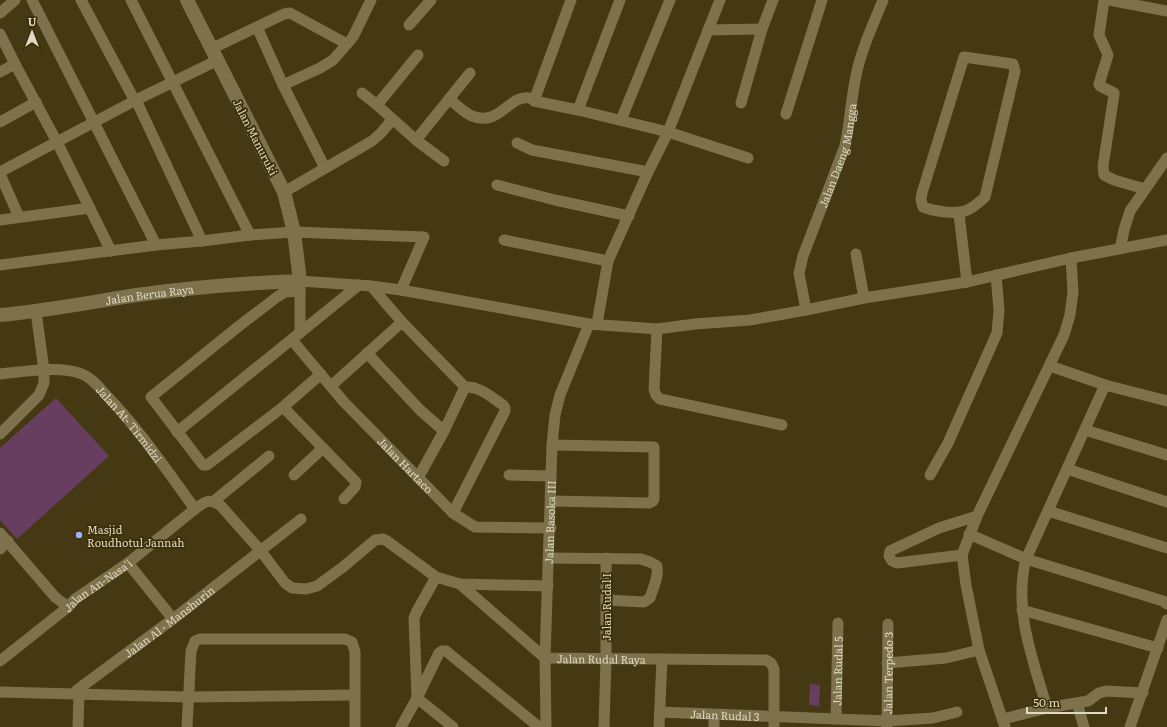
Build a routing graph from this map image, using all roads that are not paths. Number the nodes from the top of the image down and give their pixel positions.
1 (15, 0) edge
2 (32, 0) edge
3 (81, 0) edge
4 (131, 0) edge
5 (187, 0) edge
6 (371, 0) edge
7 (431, 0) edge
8 (571, 0) edge
9 (620, 0) edge
10 (670, 0) edge
11 (720, 0) edge
12 (773, 0) edge
13 (822, 0) edge
14 (883, 0) edge
15 (1104, 0) edge
16 (1109, 0) edge
17 (1167, 11) edge
18 (0, 13) edge
19 (409, 25) dead end
20 (257, 27) junction
21 (762, 29) junction
22 (708, 30) junction
23 (0, 34) edge
24 (347, 44) junction
25 (214, 54) junction
26 (418, 55) dead end
27 (14, 64) junction
28 (0, 72) edge
29 (470, 73) dead end
30 (174, 82) junction
31 (283, 85) junction
32 (362, 93) dead end
33 (528, 98) dead end
34 (449, 99) junction
35 (136, 101) junction
36 (36, 102) junction
37 (741, 103) dead end
38 (377, 105) junction
39 (578, 110) junction
40 (786, 114) dead end
41 (392, 120) junction
42 (621, 120) junction
43 (0, 122) edge
44 (95, 123) junction
45 (668, 132) junction
46 (416, 140) junction
47 (57, 142) junction
48 (517, 143) dead end
49 (748, 158) dead end
50 (1167, 158) edge
51 (444, 161) dead end
52 (325, 168) junction
53 (648, 172) junction
54 (0, 173) edge
55 (497, 186) dead end
56 (1145, 189) junction
57 (284, 192) junction
58 (90, 208) junction
59 (959, 214) junction
60 (628, 216) junction
61 (19, 217) junction
62 (0, 220) edge
63 (294, 232) junction
64 (250, 235) junction
65 (504, 240) dead end
66 (1167, 240) edge
67 (202, 241) junction
68 (156, 245) junction
69 (1120, 249) junction
70 (111, 251) junction
71 (856, 254) dead end
72 (1071, 258) junction
73 (608, 261) junction
74 (0, 265) edge
75 (996, 275) junction
76 (966, 282) junction
77 (300, 286) junction
78 (365, 286) junction
79 (401, 290) junction
80 (864, 298) junction
81 (806, 310) junction
82 (36, 312) junction
83 (0, 315) edge
84 (402, 322) junction
85 (593, 324) junction
86 (657, 329) junction
87 (296, 337) junction
88 (367, 353) junction
89 (1050, 366) junction
90 (44, 370) junction
91 (0, 374) edge
92 (321, 374) junction
93 (1105, 385) junction
94 (331, 386) junction
95 (466, 388) junction
96 (1167, 401) edge
97 (283, 407) junction
98 (782, 425) dead end
99 (1085, 430) junction
100 (444, 431) junction
101 (177, 432) junction
102 (0, 434) edge
103 (552, 445) junction
104 (323, 448) junction
105 (1167, 455) edge
106 (269, 456) dead end
107 (1067, 469) junction
108 (294, 475) dead end
109 (509, 475) dead end
110 (930, 475) dead end
111 (551, 476) junction
112 (418, 478) junction
113 (344, 499) dead end
114 (214, 501) junction
115 (551, 501) junction
116 (1167, 502) edge
117 (195, 509) junction
118 (1048, 511) junction
119 (453, 513) junction
120 (977, 516) junction
121 (300, 519) dead end
122 (550, 528) junction
123 (0, 533) edge
124 (969, 534) junction
125 (4, 545) edge
126 (1167, 548) edge
127 (260, 550) junction
128 (962, 555) junction
129 (549, 558) junction
130 (606, 558) junction
131 (1026, 560) junction
132 (128, 564) junction
133 (434, 575) junction
134 (460, 584) junction
135 (548, 586) junction
136 (606, 600) junction
137 (1167, 604) edge
138 (68, 607) junction
139 (1022, 610) junction
140 (173, 619) junction
141 (1167, 620) edge
142 (838, 623) dead end
143 (888, 624) dead end
144 (1158, 648) junction
145 (979, 650) junction
146 (545, 658) junction
147 (606, 659) junction
148 (662, 659) junction
149 (0, 661) edge
150 (887, 663) junction
151 (0, 692) edge
152 (78, 692) junction
153 (1143, 693) junction
154 (355, 695) junction
155 (188, 697) junction
156 (417, 698) junction
157 (1077, 704) junction
158 (1047, 708) junction
159 (660, 712) junction
160 (957, 712) dead end
161 (714, 715) junction
162 (836, 719) junction
163 (774, 722) edge
164 (934, 722) edge
165 (1004, 723) edge
166 (887, 724) edge
167 (78, 727) edge
168 (187, 727) edge
169 (355, 727) edge
170 (401, 727) edge
171 (453, 727) edge
172 (539, 727) edge
173 (546, 727) edge
174 (604, 727) edge
175 (659, 727) edge
176 (714, 727) edge
177 (1084, 727) edge
178 (1130, 727) edge

1 - 18 street
2 - 44 street
3 - 35 street
4 - 30 street
5 - 25 street, Jalan Manuruki
6 - 24 street
7 - 19 street
8 - 39 street
9 - 39 street
10 - 42 street
11 - 22 street, Jalan Basoka III
12 - 21 street
13 - 40 street
14 - 81 street, Jalan Daeng Mangga
15 - 56 street
16 - 17 street
20 - 24 street
20 - 25 street
20 - 31 street
21 - 22 street
21 - 37 street
22 - 45 street, Jalan Basoka III
23 - 27 street
24 - 31 street
25 - 30 street
25 - 57 street, Jalan Manuruki
26 - 38 street
27 - 28 street
27 - 36 street
29 - 34 street
30 - 35 street
30 - 64 street
31 - 52 street
32 - 38 street
33 - 34 street
34 - 46 street
35 - 44 street
35 - 67 street
36 - 43 street
36 - 47 street
38 - 41 street
39 - 42 street
41 - 46 street
41 - 52 street
42 - 45 street
44 - 47 street
44 - 68 street
45 - 49 street
45 - 53 street, Jalan Basoka III
46 - 51 street
47 - 54 street
47 - 58 street
48 - 53 street
50 - 56 street
52 - 57 street
53 - 60 street, Jalan Basoka III
54 - 61 street
55 - 60 street
56 - 69 street
57 - 63 street, Jalan Manuruki
58 - 61 street
58 - 70 street
59 - 59 street
59 - 76 street
60 - 73 street, Jalan Basoka III
61 - 62 street
63 - 64 street
63 - 77 street, Jalan Manuruki
63 - 79 street
64 - 67 street
65 - 73 street
66 - 69 street
67 - 68 street
68 - 70 street
69 - 72 street
70 - 74 street
71 - 80 street
72 - 75 street
72 - 89 street
73 - 85 street, Jalan Basoka III
75 - 76 street
75 - 110 street
76 - 80 street
77 - 78 street
77 - 82 street, Jalan Berua Raya
77 - 87 street
77 - 101 street
78 - 79 street
78 - 84 street
78 - 87 street
79 - 85 street
80 - 81 street
81 - 86 street
82 - 83 street, Jalan Berua Raya
82 - 90 street
84 - 88 street
84 - 95 street
85 - 86 street
85 - 103 street, Jalan Basoka III
86 - 98 street
87 - 92 street, Jalan Hartaco
87 - 101 street
88 - 94 street
88 - 100 street
89 - 93 street
89 - 120 street
90 - 91 street, Jalan At- Tirmidzi
90 - 102 street
90 - 117 street, Jalan At- Tirmidzi
92 - 94 street, Jalan Hartaco
92 - 97 street
93 - 96 street
93 - 99 street
94 - 112 street, Jalan Hartaco
95 - 100 street
95 - 119 street
97 - 101 street
97 - 104 street
99 - 105 street
99 - 107 street
100 - 112 street
103 - 111 street, Jalan Basoka III
103 - 115 street
104 - 108 street
104 - 113 street
106 - 114 street, Jalan An-Nasa'i
107 - 116 street
107 - 118 street
109 - 111 street
111 - 115 street, Jalan Basoka III
112 - 119 street, Jalan Hartaco
114 - 117 street, Jalan An-Nasa'i
114 - 127 street
115 - 122 street, Jalan Basoka III
117 - 132 street, Jalan An-Nasa'i
118 - 126 street
118 - 131 street
119 - 122 street, Jalan Hartaco
120 - 124 street
120 - 128 street
121 - 127 street, Jalan Al - Manshurin
122 - 129 street, Jalan Basoka III
123 - 125 street
124 - 128 street
124 - 131 street
125 - 138 street
127 - 133 street
127 - 140 street, Jalan Al - Manshurin
128 - 145 street
129 - 130 street
129 - 135 street, Jalan Basoka III
130 - 136 street, Jalan Rudal I
130 - 136 street
131 - 137 street
131 - 139 street
132 - 138 street, Jalan An-Nasa'i
132 - 140 street
133 - 134 street
133 - 156 street
134 - 135 street
134 - 146 street, Jalan Rudal Raya
135 - 146 street, Jalan Basoka III
136 - 147 street, Jalan Rudal I
138 - 149 street, Jalan An-Nasa'i
139 - 144 street
139 - 158 street
140 - 152 street, Jalan Al - Manshurin
141 - 144 street
142 - 162 street, Jalan Rudal 5
143 - 150 street, Jalan Terpedo 3
144 - 153 street
145 - 150 street
145 - 165 street
146 - 147 street, Jalan Rudal Raya
146 - 173 street, Jalan Basoka III
147 - 148 street, Jalan Rudal Raya
147 - 174 street, Jalan Rudal I
148 - 159 street
148 - 163 street, Jalan Rudal Raya
150 - 166 street, Jalan Terpedo 3
151 - 152 street
152 - 155 street
152 - 167 street
153 - 157 street
153 - 178 street
154 - 155 street
154 - 155 street
154 - 169 street
155 - 168 street
156 - 170 street
156 - 171 street
156 - 172 street
157 - 158 street
157 - 177 street
158 - 165 street
159 - 161 street, Jalan Rudal 3
159 - 175 street
160 - 164 street, Jalan Rudal 3
161 - 163 street, Jalan Rudal 3
161 - 176 street
162 - 163 street, Jalan Rudal 3
162 - 166 street, Jalan Rudal 3
164 - 166 street, Jalan Rudal 3

